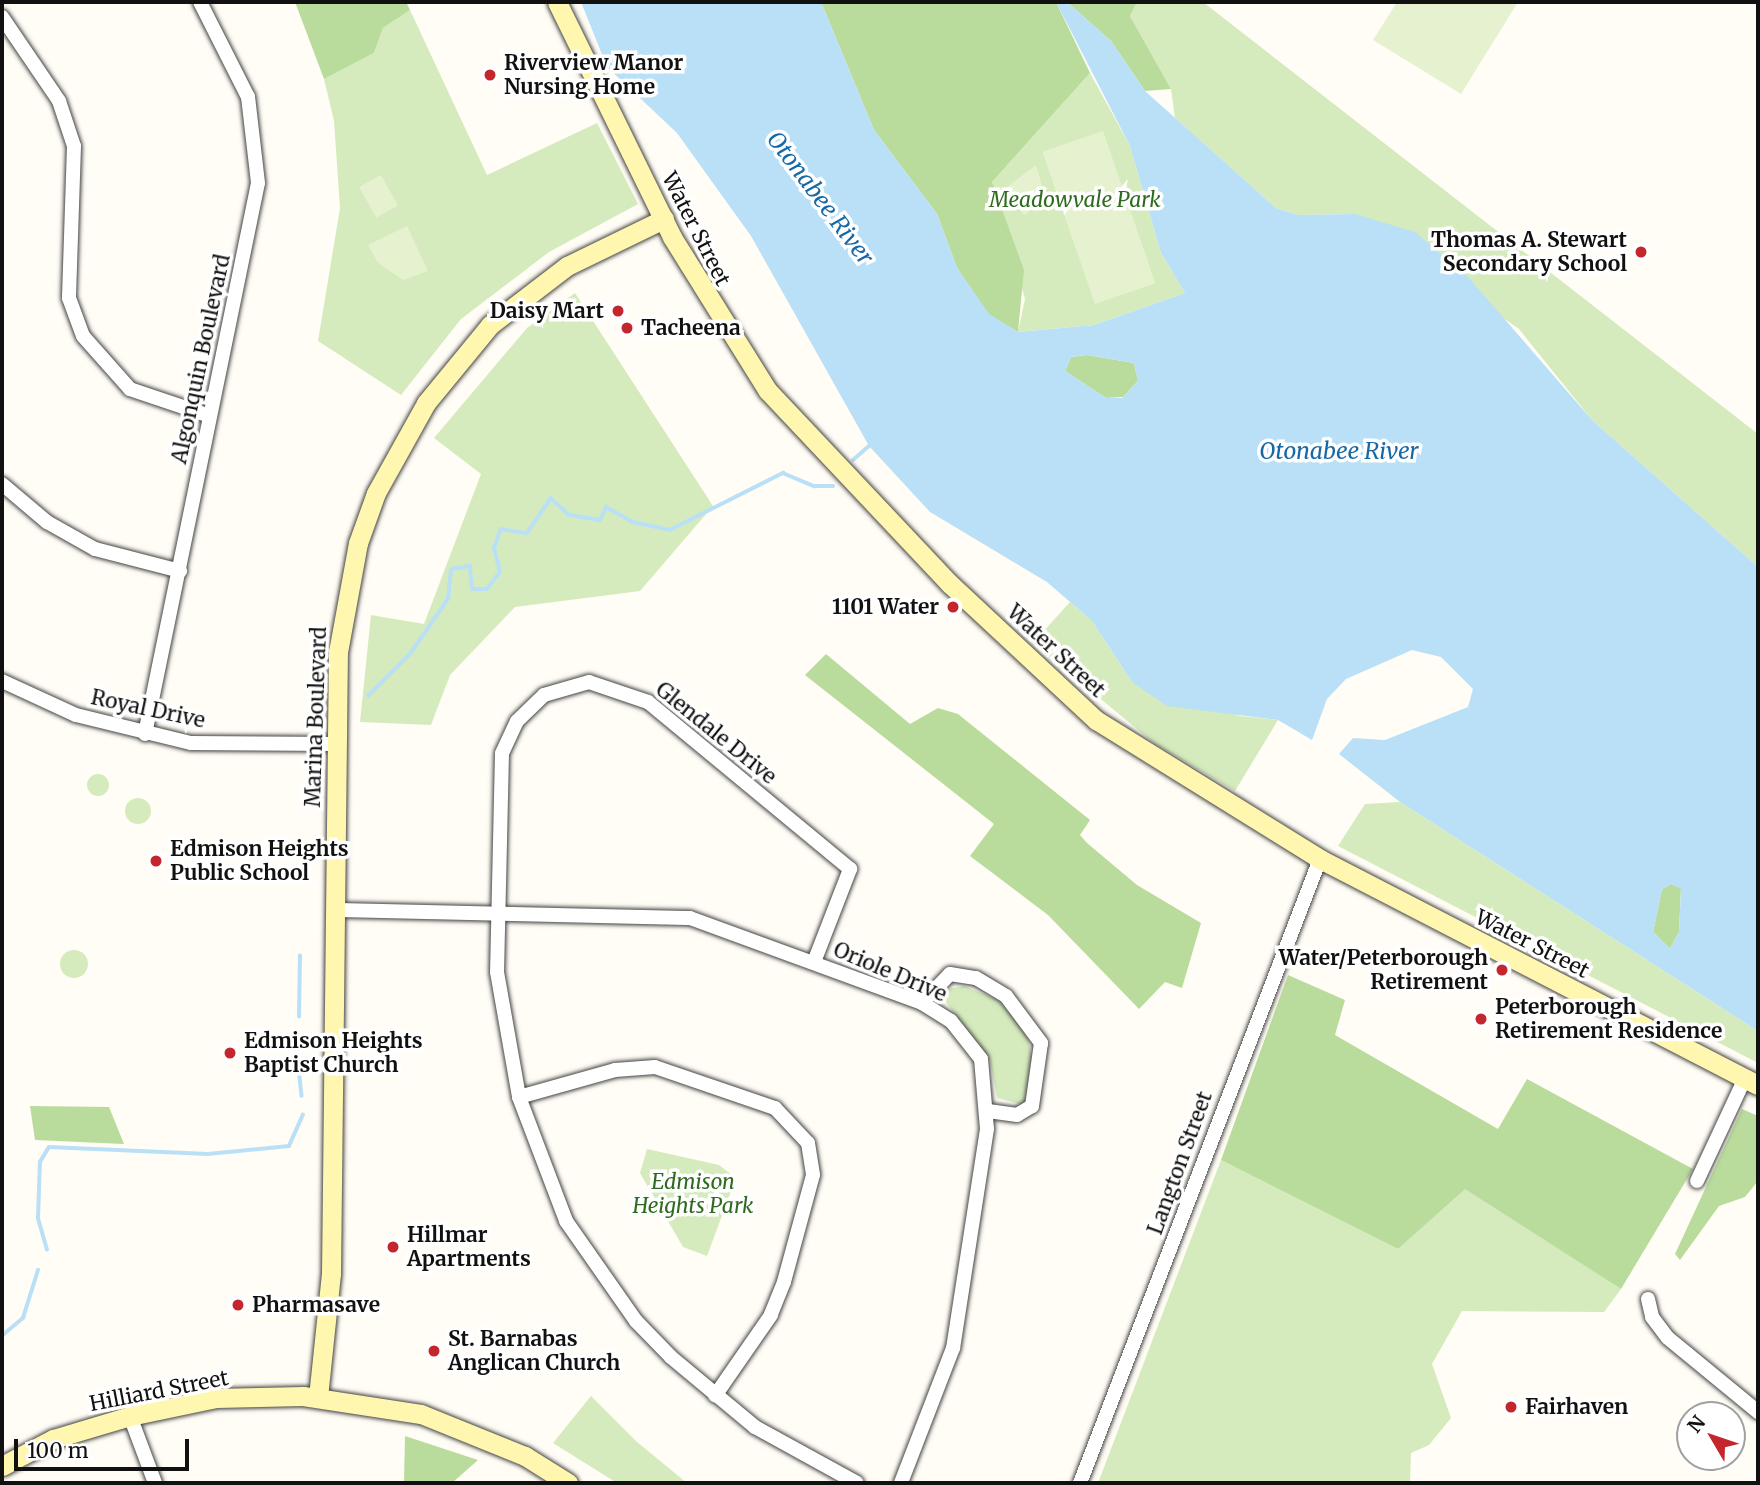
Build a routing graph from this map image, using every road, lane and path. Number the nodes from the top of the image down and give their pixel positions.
1 (200, 2) edge
2 (557, 2) edge
3 (2, 17) edge
4 (664, 219) junction
5 (210, 416) junction
6 (2, 484) edge
7 (180, 571) junction
8 (2, 681) edge
9 (145, 734) junction
10 (335, 744) junction
11 (1320, 859) junction
12 (335, 910) junction
13 (496, 912) junction
14 (814, 962) junction
15 (922, 1003) junction
16 (1752, 1081) edge
17 (519, 1097) junction
18 (988, 1111) junction
19 (1697, 1181) dead end
20 (1648, 1299) dead end
21 (715, 1396) junction
22 (318, 1397) junction
23 (1758, 1412) edge
24 (130, 1416) junction
25 (2, 1466) edge
26 (155, 1483) edge
27 (568, 1483) edge
28 (857, 1483) edge
29 (901, 1483) edge
30 (1080, 1483) edge

1 - 5 street, Algonquin Boulevard
2 - 4 street, Water Street
3 - 5 street
4 - 10 street, Marina Boulevard
4 - 11 street, Water Street
5 - 7 street, Algonquin Boulevard
6 - 7 street
7 - 9 street, Algonquin Boulevard
8 - 9 street, Royal Drive
9 - 10 street, Royal Drive
10 - 12 street, Marina Boulevard
11 - 16 street, Water Street
11 - 30 street, Langton Street
12 - 13 street, Oriole Drive
12 - 22 street, Marina Boulevard
13 - 14 street, Oriole Drive
13 - 14 street, Glendale Drive
13 - 17 street
14 - 15 street, Oriole Drive
15 - 18 street, Oriole Drive
15 - 18 street
16 - 19 street
17 - 21 street
17 - 21 street
18 - 29 street, Oriole Drive
20 - 23 street
21 - 28 street
22 - 24 street, Hilliard Street
22 - 27 street, Hilliard Street
24 - 25 street, Hilliard Street
24 - 26 street

